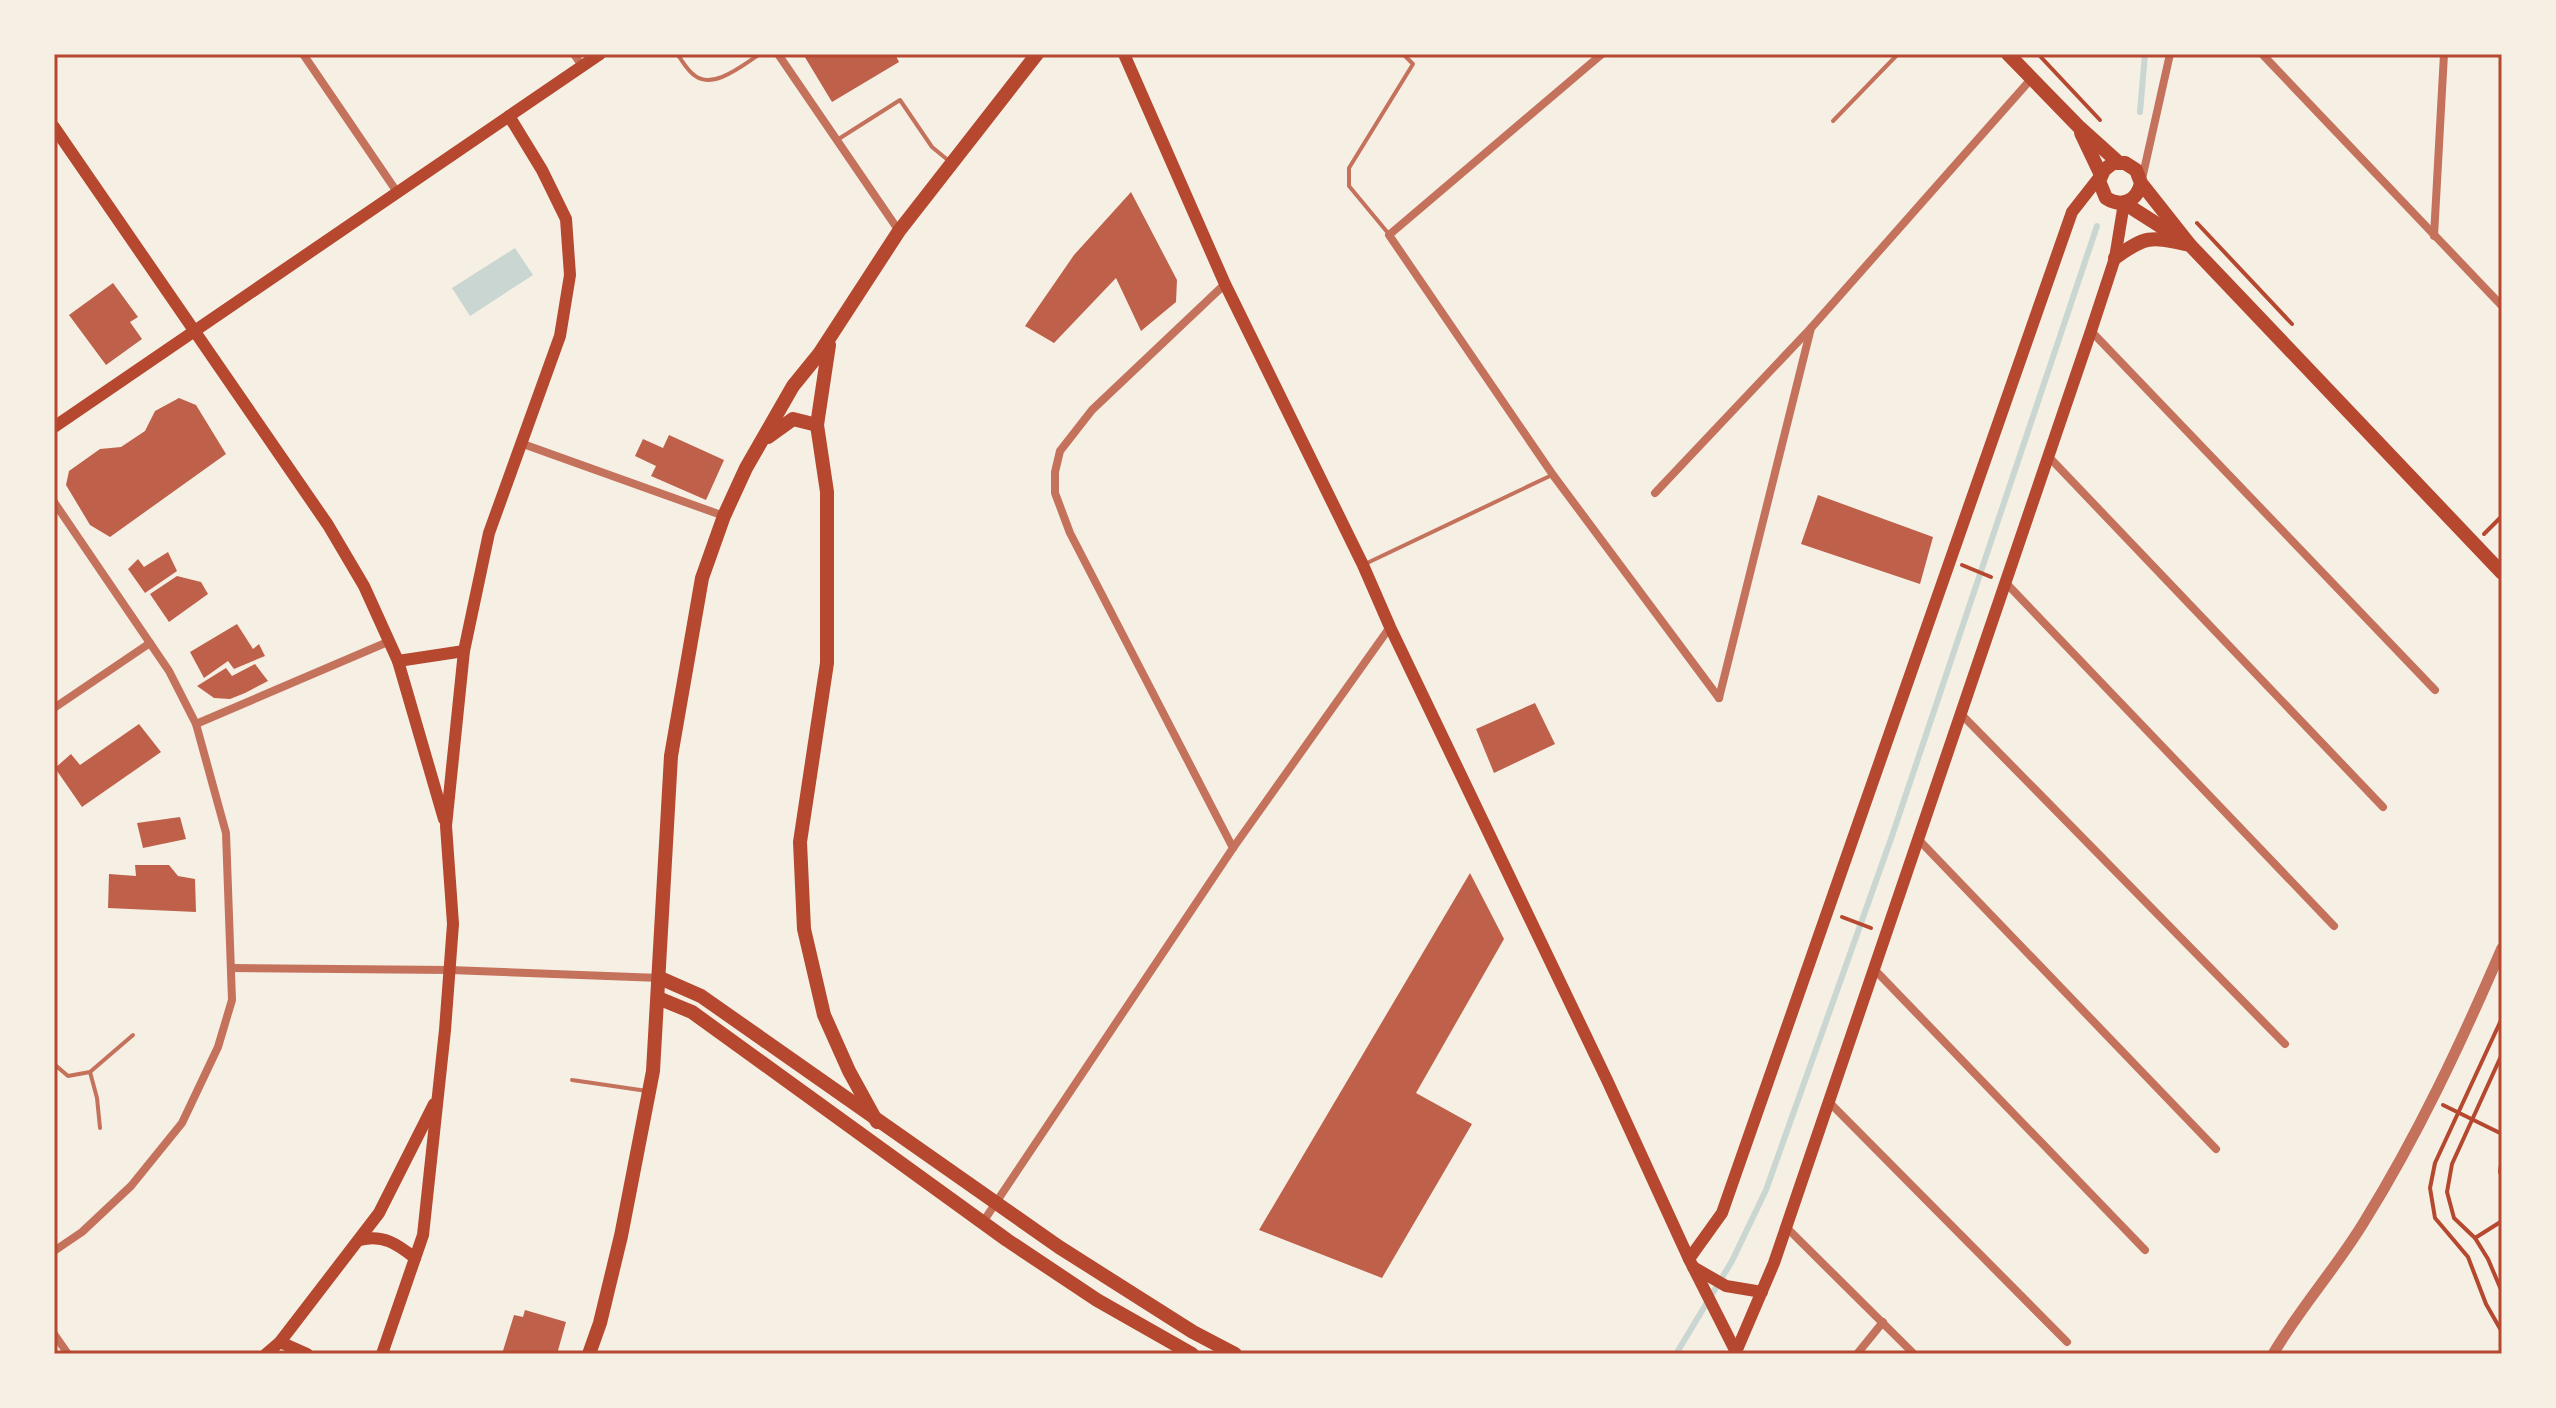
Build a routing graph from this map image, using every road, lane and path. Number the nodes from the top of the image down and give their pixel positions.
1 (303, 54) edge
2 (574, 54) edge
3 (600, 54) edge
4 (677, 54) edge
5 (760, 54) edge
6 (778, 54) edge
7 (1037, 54) edge
8 (1124, 54) edge
9 (1403, 54) edge
10 (1602, 54) edge
11 (1898, 54) edge
12 (2008, 54) edge
13 (2038, 54) edge
14 (2170, 54) edge
15 (2262, 54) edge
16 (2275, 54) edge
17 (2444, 54) edge
18 (582, 66) junction
19 (2275, 67) junction
20 (2032, 78) junction
21 (509, 116) junction
22 (1833, 121) dead end
23 (2102, 123) dead end
24 (2078, 126) junction
25 (54, 127) edge
26 (837, 140) junction
27 (58, 144) edge
28 (2118, 162) junction
29 (951, 164) junction
30 (2101, 175) junction
31 (2141, 183) junction
32 (397, 192) junction
33 (2124, 203) junction
34 (2188, 213) dead end
35 (899, 231) junction
36 (1389, 235) junction
37 (2434, 236) junction
38 (2190, 245) junction
39 (2115, 258) junction
40 (1225, 284) junction
41 (2502, 306) edge
42 (2295, 327) dead end
43 (1811, 328) junction
44 (193, 331) junction
45 (2091, 331) junction
46 (831, 334) junction
47 (817, 425) junction
48 (54, 427) edge
49 (762, 442) junction
50 (523, 444) junction
51 (2049, 457) junction
52 (1553, 475) junction
53 (1655, 493) dead end
54 (54, 502) edge
55 (724, 516) junction
56 (2502, 516) edge
57 (2487, 531) junction
58 (2494, 539) dead end
59 (2476, 545) junction
60 (1363, 565) junction
61 (1962, 565) dead end
62 (2502, 573) edge
63 (2000, 580) junction
64 (1390, 627) junction
65 (390, 641) junction
66 (150, 643) junction
67 (464, 651) junction
68 (398, 661) junction
69 (2435, 690) dead end
70 (54, 708) edge
71 (1961, 714) junction
72 (196, 724) junction
73 (2383, 807) dead end
74 (446, 826) junction
75 (1918, 839) junction
76 (1233, 848) junction
77 (1843, 917) dead end
78 (2334, 926) dead end
79 (1878, 930) dead end
80 (2502, 948) edge
81 (231, 968) junction
82 (1874, 969) junction
83 (450, 970) junction
84 (660, 978) junction
85 (658, 998) junction
86 (2502, 1018) edge
87 (133, 1035) dead end
88 (2285, 1044) dead end
89 (2502, 1054) edge
90 (54, 1064) edge
91 (90, 1072) junction
92 (572, 1080) dead end
93 (649, 1091) junction
94 (438, 1098) junction
95 (2433, 1100) junction
96 (1829, 1102) junction
97 (2457, 1111) junction
98 (2474, 1120) junction
99 (877, 1122) junction
100 (100, 1128) dead end
101 (2502, 1134) edge
102 (2216, 1149) dead end
103 (2502, 1158) edge
104 (2502, 1179) edge
105 (996, 1204) junction
106 (2502, 1221) edge
107 (983, 1222) junction
108 (1786, 1227) junction
109 (2475, 1238) junction
110 (360, 1240) junction
111 (2145, 1250) dead end
112 (54, 1251) edge
113 (415, 1258) junction
114 (1691, 1263) junction
115 (1703, 1278) junction
116 (1762, 1292) junction
117 (2502, 1292) edge
118 (1883, 1322) junction
119 (2502, 1332) edge
120 (54, 1334) edge
121 (280, 1342) junction
122 (2067, 1342) dead end
123 (1736, 1353) edge
124 (68, 1354) edge
125 (266, 1354) edge
126 (307, 1354) edge
127 (382, 1354) edge
128 (589, 1354) edge
129 (1192, 1354) edge
130 (1235, 1354) edge
131 (1857, 1354) edge
132 (1914, 1354) edge
133 (2273, 1354) edge

1 - 32 street
2 - 18 street
3 - 18 main road
4 - 5 lane
6 - 26 street
7 - 29 main road
8 - 40 main road
9 - 36 lane
10 - 36 street
11 - 22 lane
12 - 20 main road
13 - 23 path
14 - 31 street
15 - 19 street
16 - 19 street
17 - 37 street
18 - 21 main road
19 - 37 street
20 - 24 main road
20 - 43 street
21 - 32 main road
21 - 50 main road
24 - 28 main road
24 - 30 main road
25 - 27 main road
26 - 29 lane
26 - 35 street
27 - 44 main road
28 - 30 main road
28 - 31 main road
29 - 35 main road
30 - 33 main road
30 - 114 main road
31 - 33 main road
31 - 38 main road
32 - 44 main road
33 - 38 main road
33 - 39 main road
34 - 42 path
35 - 46 main road
36 - 52 street
37 - 41 street
38 - 39 main road
38 - 59 main road
39 - 45 main road
40 - 60 main road
40 - 76 street
43 - 52 street
43 - 53 street
44 - 48 main road
44 - 65 main road
45 - 51 main road
45 - 69 street
46 - 47 main road
46 - 49 main road
47 - 49 main road
47 - 99 main road
49 - 55 main road
50 - 55 street
50 - 67 main road
51 - 63 main road
51 - 73 street
52 - 60 lane
54 - 66 street
55 - 84 main road
56 - 57 path
57 - 58 path
57 - 59 path
59 - 62 main road
60 - 64 main road
61 - 63 path
63 - 71 main road
63 - 78 street
64 - 76 street
64 - 114 main road
65 - 68 main road
65 - 72 street
66 - 70 street
66 - 72 street
67 - 68 main road
67 - 74 main road
68 - 74 main road
71 - 75 main road
71 - 88 street
72 - 81 street
74 - 83 main road
75 - 82 main road
75 - 102 street
76 - 105 street
77 - 79 path
80 - 95 street
81 - 83 street
81 - 112 street
82 - 96 main road
82 - 111 street
83 - 84 street
83 - 94 main road
84 - 85 main road
84 - 99 main road
85 - 93 main road
85 - 107 main road
86 - 97 path
87 - 91 lane
89 - 98 path
90 - 91 lane
91 - 100 lane
92 - 93 lane
93 - 128 main road
94 - 110 main road
94 - 113 main road
95 - 97 path
95 - 133 street
96 - 108 main road
96 - 122 street
97 - 98 path
97 - 119 path
98 - 101 path
98 - 109 path
99 - 105 main road
103 - 104 path
105 - 107 street
105 - 130 main road
106 - 109 path
107 - 129 main road
108 - 116 main road
108 - 118 street
109 - 117 path
110 - 113 main road
110 - 121 main road
113 - 127 main road
114 - 115 main road
115 - 116 main road
115 - 123 main road
116 - 123 main road
118 - 131 street
118 - 132 street
120 - 124 street
121 - 125 main road
121 - 126 main road

